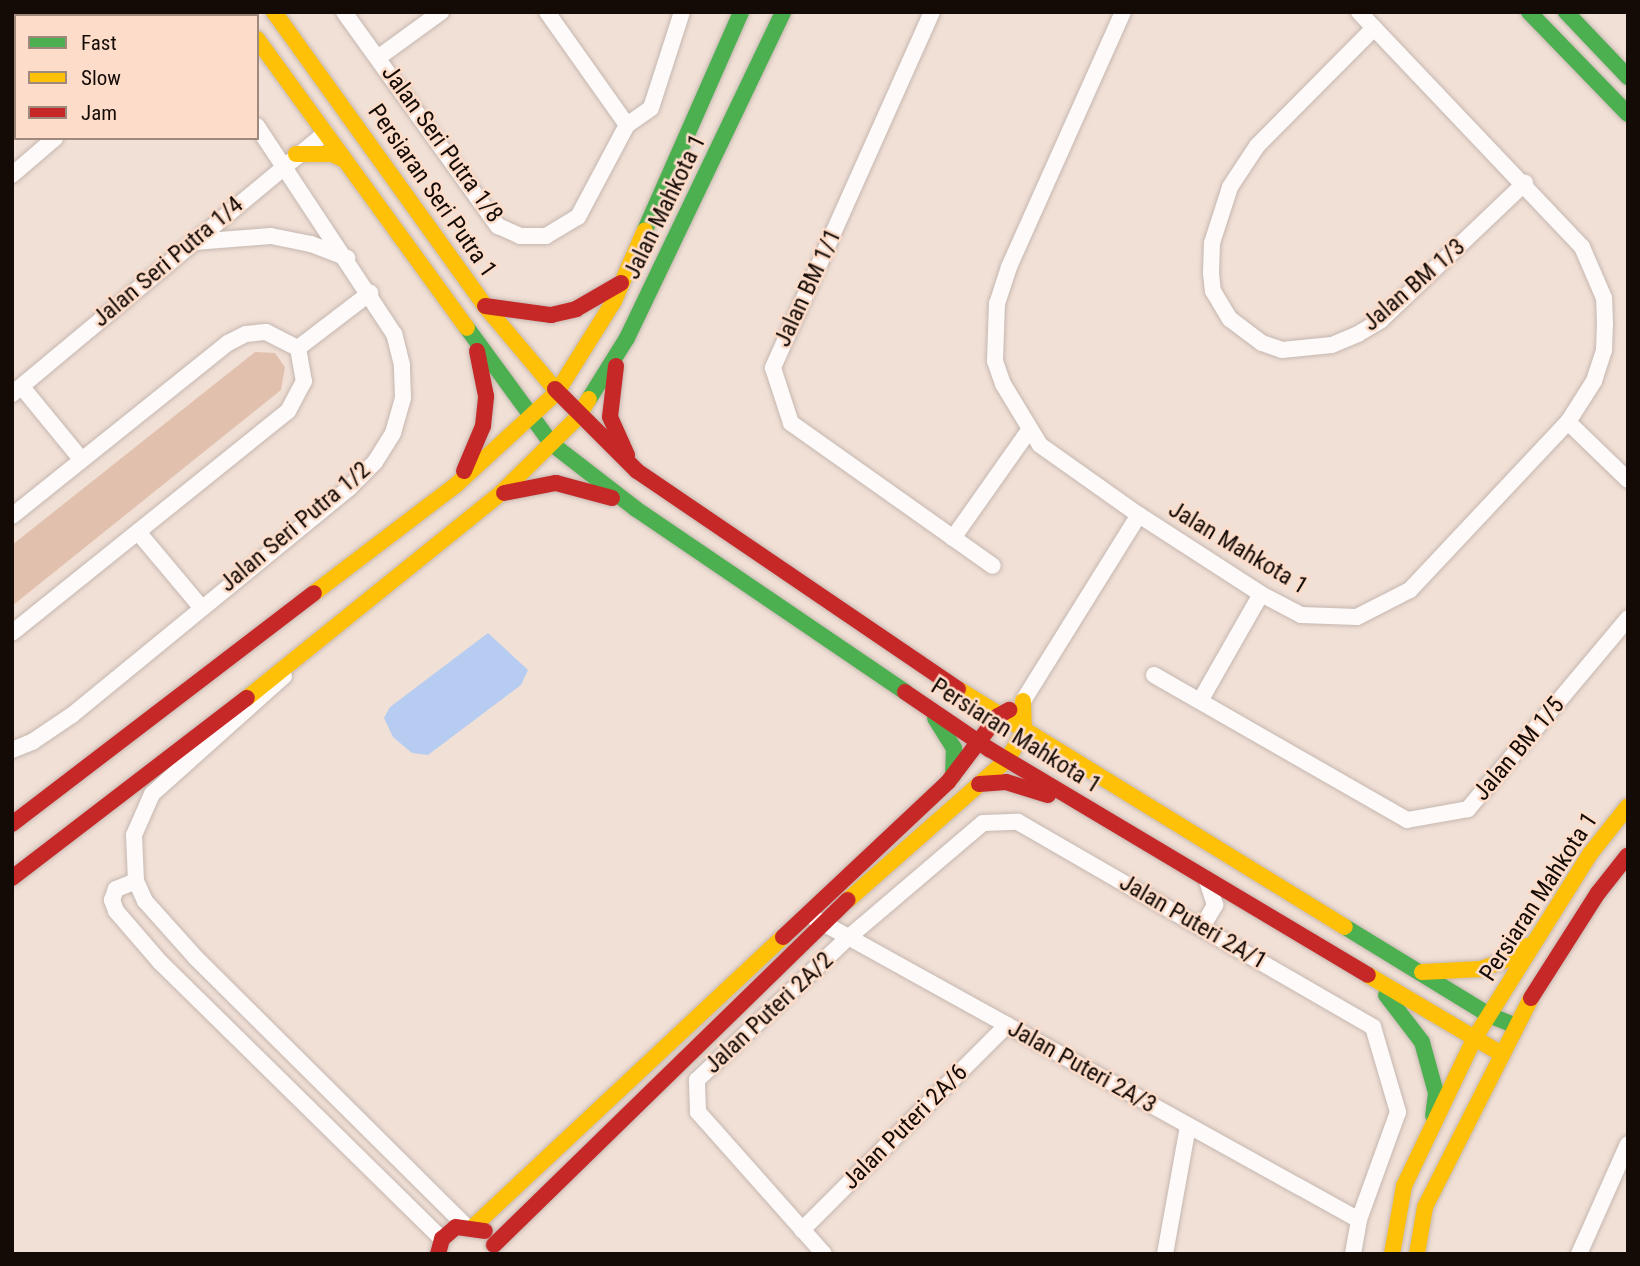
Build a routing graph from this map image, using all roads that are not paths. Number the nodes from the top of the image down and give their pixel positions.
1 (274, 12) edge
2 (344, 12) edge
3 (441, 12) edge
4 (547, 12) edge
5 (682, 12) edge
6 (783, 12) edge
7 (932, 12) edge
8 (1123, 12) edge
9 (1359, 12) edge
10 (1566, 12) edge
11 (737, 15) edge
12 (1537, 15) edge
13 (1374, 28) junction
14 (259, 42) edge
15 (379, 57) junction
16 (1628, 77) edge
17 (308, 108) junction
18 (1628, 114) edge
19 (627, 125) junction
20 (259, 128) edge
21 (326, 133) junction
22 (367, 138) junction
23 (51, 140) edge
24 (290, 158) junction
25 (345, 160) junction
26 (12, 175) edge
27 (1525, 183) junction
28 (191, 243) junction
29 (347, 258) junction
30 (622, 282) junction
31 (370, 293) junction
32 (485, 306) junction
33 (470, 332) junction
34 (627, 338) junction
35 (299, 348) junction
36 (17, 391) edge
37 (557, 392) junction
38 (578, 417) junction
39 (530, 419) junction
40 (1568, 422) junction
41 (1030, 429) junction
42 (552, 444) junction
43 (82, 459) junction
44 (637, 471) junction
45 (1628, 480) edge
46 (456, 485) junction
47 (501, 493) junction
48 (636, 509) junction
49 (1139, 515) junction
50 (12, 516) edge
51 (138, 532) junction
52 (953, 538) junction
53 (993, 566) dead end
54 (1261, 594) junction
55 (200, 606) junction
56 (1628, 618) edge
57 (12, 633) edge
58 (298, 658) junction
59 (1154, 675) dead end
60 (1023, 701) junction
61 (1200, 701) junction
62 (926, 706) junction
63 (998, 716) junction
64 (1024, 732) junction
65 (981, 744) junction
66 (12, 750) edge
67 (1007, 760) junction
68 (953, 776) junction
69 (979, 784) junction
70 (1080, 804) junction
71 (1628, 806) edge
72 (12, 824) edge
73 (1628, 855) edge
74 (12, 878) edge
75 (1207, 880) junction
76 (136, 881) junction
77 (1215, 905) junction
78 (1256, 909) junction
79 (806, 912) junction
80 (821, 923) junction
81 (1202, 927) junction
82 (849, 937) junction
83 (1537, 937) junction
84 (1417, 971) junction
85 (1370, 977) junction
86 (1489, 1015) junction
87 (1007, 1025) junction
88 (1514, 1025) junction
89 (1474, 1039) junction
90 (1500, 1053) junction
91 (1188, 1126) junction
92 (1432, 1128) junction
93 (1628, 1144) edge
94 (1359, 1220) junction
95 (470, 1226) junction
96 (802, 1230) junction
97 (440, 1247) edge
98 (495, 1249) edge
99 (824, 1254) edge
100 (1164, 1254) edge
101 (1353, 1254) edge
102 (1392, 1254) edge
103 (1417, 1254) edge
104 (1579, 1254) edge

1 - 22 street, Persiaran Seri Putra 1
2 - 15 street, Jalan Seri Putra 1/8
3 - 15 street
4 - 19 street
5 - 19 street, Jalan Seri Putra 1/8
6 - 34 street, Jalan Mahkota 1
7 - 52 street, Jalan BM 1/1
8 - 41 street, Jalan Mahkota 1
9 - 13 street, Jalan Mahkota 1
10 - 16 street
11 - 30 street, Jalan Mahkota 1
12 - 18 street
13 - 27 street, Jalan Mahkota 1
13 - 27 street, Jalan BM 1/3
14 - 17 street
15 - 19 street, Jalan Seri Putra 1/8
17 - 21 street
17 - 24 street
20 - 24 street, Jalan Seri Putra 1/2
21 - 22 street
21 - 24 street, Jalan Seri Putra 1/4
21 - 25 street
22 - 32 street, Persiaran Seri Putra 1
23 - 26 street
24 - 25 street
24 - 28 street, Jalan Seri Putra 1/4
24 - 29 street, Jalan Seri Putra 1/2
25 - 33 street
27 - 40 street, Jalan Mahkota 1
28 - 29 street
28 - 36 street, Jalan Seri Putra 1/4
29 - 31 street, Jalan Seri Putra 1/2
30 - 32 street
30 - 37 street, Jalan Mahkota 1
31 - 35 street
31 - 55 street, Jalan Seri Putra 1/2
32 - 37 street, Persiaran Seri Putra 1
33 - 39 street
33 - 46 street
34 - 38 street, Jalan Mahkota 1
34 - 44 street
35 - 43 street
35 - 51 street
36 - 43 street
37 - 38 street, Persiaran Seri Putra 1
37 - 39 street, Jalan Mahkota 1
38 - 42 street, Jalan Mahkota 1
38 - 44 street, Persiaran Mahkota 1
39 - 42 street, Persiaran Mahkota 1
39 - 46 street, Jalan Mahkota 1
40 - 45 street
40 - 54 street, Jalan Mahkota 1
41 - 49 street, Jalan Mahkota 1
41 - 52 street
42 - 47 street, Jalan Mahkota 1
42 - 48 street, Persiaran Mahkota 1
43 - 50 street
44 - 63 street, Persiaran Mahkota 1
46 - 72 street, Jalan Mahkota 1
47 - 48 street
47 - 58 street, Jalan Mahkota 1
48 - 62 street, Persiaran Mahkota 1
49 - 54 street, Jalan Mahkota 1
49 - 60 street
51 - 55 street
51 - 57 street
52 - 53 street, Jalan BM 1/1
54 - 61 street
55 - 66 street, Jalan Seri Putra 1/2
56 - 61 street, Jalan BM 1/5
58 - 74 street, Jalan Mahkota 1
58 - 76 street
59 - 61 street, Jalan BM 1/5
60 - 63 street
60 - 64 street
62 - 65 street, Persiaran Mahkota 1
62 - 68 street
63 - 64 street, Persiaran Mahkota 1
63 - 65 street
64 - 67 street
64 - 84 street, Persiaran Mahkota 1
65 - 67 street, Persiaran Mahkota 1
65 - 68 street
67 - 69 street
67 - 70 street, Persiaran Mahkota 1
68 - 79 street
69 - 70 street
69 - 80 street
70 - 75 street, Persiaran Mahkota 1
71 - 83 street, Persiaran Mahkota 1
73 - 88 street, Persiaran Mahkota 1
75 - 77 street
75 - 78 street, Persiaran Mahkota 1
76 - 95 street
76 - 97 street
77 - 78 street
77 - 81 street
78 - 85 street, Persiaran Mahkota 1
79 - 80 street, Jalan Puteri 2A/3
79 - 95 street
80 - 82 street, Jalan Puteri 2A/3
80 - 98 street
81 - 82 street, Jalan Puteri 2A/1
81 - 94 street, Jalan Puteri 2A/1
82 - 87 street, Jalan Puteri 2A/3
82 - 96 street, Jalan Puteri 2A/2
83 - 84 street
83 - 86 street, Persiaran Mahkota 1
84 - 86 street, Persiaran Mahkota 1
85 - 89 street, Persiaran Mahkota 1
85 - 92 street
86 - 88 street, Persiaran Mahkota 1
86 - 89 street, Persiaran Mahkota 1
87 - 91 street, Jalan Puteri 2A/3
87 - 96 street, Jalan Puteri 2A/6
88 - 90 street, Persiaran Mahkota 1
89 - 90 street, Persiaran Mahkota 1
89 - 92 street, Persiaran Mahkota 1
90 - 103 street, Persiaran Mahkota 1
91 - 94 street, Jalan Puteri 2A/3
91 - 100 street
92 - 102 street, Persiaran Mahkota 1
93 - 104 street
94 - 101 street, Jalan Puteri 2A/1
95 - 97 street
95 - 98 street
96 - 99 street, Jalan Puteri 2A/2

